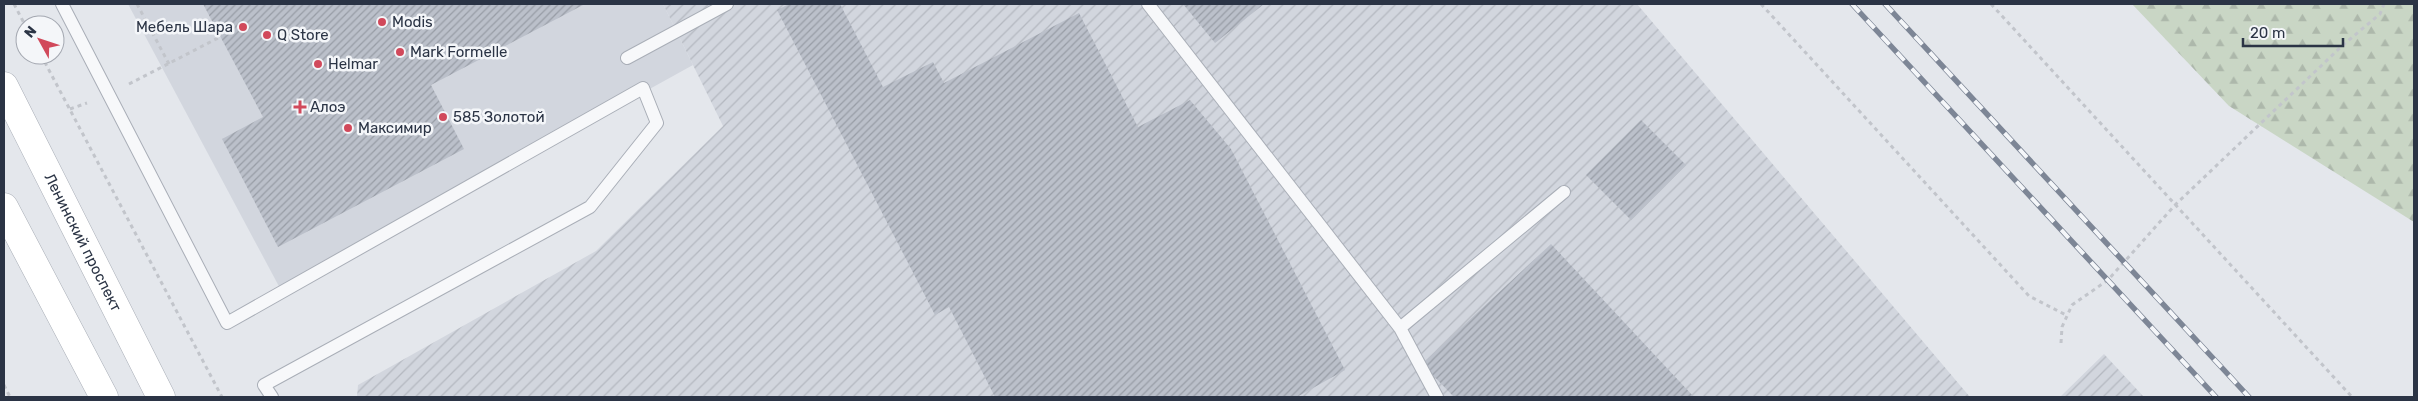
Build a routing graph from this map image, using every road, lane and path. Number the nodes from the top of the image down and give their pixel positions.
1 (14, 4) edge
2 (62, 4) edge
3 (137, 4) edge
4 (726, 4) edge
5 (1148, 4) edge
6 (1761, 4) edge
7 (1991, 4) edge
8 (2384, 4) edge
9 (20, 15) edge
10 (220, 37) dead end
11 (627, 58) dead end
12 (169, 64) junction
13 (46, 65) edge
14 (4, 86) edge
15 (108, 95) junction
16 (70, 109) junction
17 (1564, 192) dead end
18 (2174, 205) junction
19 (4, 207) edge
20 (2066, 315) junction
21 (1400, 328) junction
22 (2061, 343) dead end
23 (4, 385) edge
24 (10, 397) edge
25 (104, 397) edge
26 (162, 397) edge
27 (222, 397) edge
28 (272, 397) edge
29 (1437, 397) edge
30 (2352, 397) edge

1 - 9 path
2 - 15 lane
3 - 12 path
4 - 11 lane
5 - 21 lane
6 - 20 path
7 - 18 path
8 - 18 path
10 - 12 path
12 - 15 path
13 - 16 path
14 - 26 main road, Ленинский проспект
15 - 16 path
15 - 28 lane
16 - 27 path
17 - 21 lane
18 - 20 path
18 - 30 path
19 - 25 main road
20 - 22 path
21 - 29 lane
23 - 24 path

